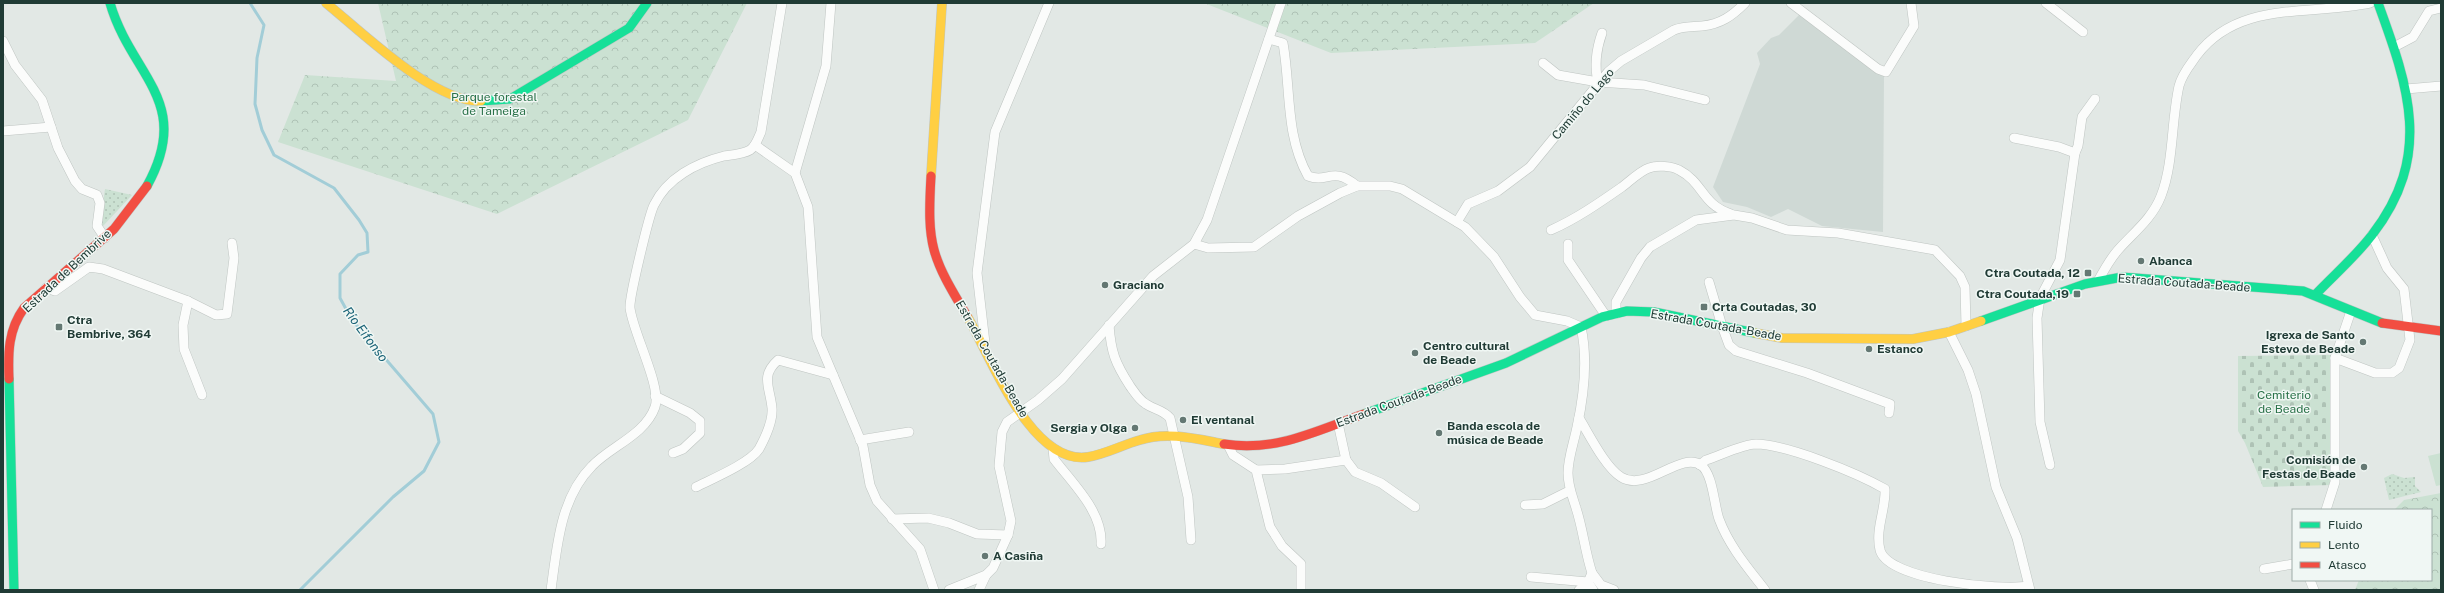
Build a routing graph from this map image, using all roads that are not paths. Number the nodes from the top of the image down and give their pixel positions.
1 (110, 3) edge
2 (326, 3) edge
3 (648, 3) edge
4 (782, 3) edge
5 (831, 3) edge
6 (942, 3) edge
7 (1049, 3) edge
8 (1280, 3) edge
9 (1746, 3) edge
10 (1791, 3) edge
11 (1911, 3) edge
12 (2046, 3) edge
13 (2370, 3) edge
14 (2378, 3) edge
15 (2441, 8) edge
16 (1602, 32) dead end
17 (2083, 32) dead end
18 (1269, 39) junction
19 (3, 41) edge
20 (2394, 47) junction
21 (1543, 63) dead end
22 (1598, 82) junction
23 (2441, 86) edge
24 (2406, 89) junction
25 (2095, 99) dead end
26 (1705, 100) dead end
27 (51, 127) junction
28 (3, 131) edge
29 (2014, 138) dead end
30 (755, 145) junction
31 (2074, 153) junction
32 (795, 173) junction
33 (1357, 186) junction
34 (1734, 216) junction
35 (1458, 222) junction
36 (1551, 230) dead end
37 (2372, 235) junction
38 (104, 238) junction
39 (232, 243) dead end
40 (1194, 244) junction
41 (1568, 244) dead end
42 (2098, 281) junction
43 (1709, 282) dead end
44 (46, 288) junction
45 (2316, 295) junction
46 (2040, 298) junction
47 (188, 301) junction
48 (2351, 312) junction
49 (1616, 314) junction
50 (1606, 316) junction
51 (1109, 325) junction
52 (1722, 326) junction
53 (1966, 326) junction
54 (2408, 326) junction
55 (1581, 327) junction
56 (2441, 331) edge
57 (1949, 332) junction
58 (987, 351) junction
59 (2335, 358) junction
60 (833, 375) junction
61 (202, 395) dead end
62 (655, 396) junction
63 (1020, 411) junction
64 (1889, 413) dead end
65 (1579, 418) junction
66 (1338, 423) junction
67 (909, 432) dead end
68 (1175, 438) junction
69 (860, 440) junction
70 (1228, 445) junction
71 (1053, 448) junction
72 (673, 453) dead end
73 (1346, 460) junction
74 (1700, 465) junction
75 (2050, 465) dead end
76 (1256, 470) junction
77 (696, 487) dead end
78 (1569, 491) junction
79 (1525, 505) dead end
80 (1415, 507) dead end
81 (2326, 509) edge
82 (892, 519) junction
83 (1008, 536) junction
84 (1191, 540) dead end
85 (1101, 544) dead end
86 (2292, 564) edge
87 (2264, 569) dead end
88 (986, 575) junction
89 (1531, 577) dead end
90 (1591, 582) edge
91 (2029, 588) edge
92 (14, 590) edge
93 (551, 590) edge
94 (934, 590) edge
95 (949, 590) edge
96 (979, 590) edge
97 (1301, 590) edge
98 (1579, 590) edge
99 (1614, 590) edge
100 (1765, 590) edge

1 - 38 street, Estrada de Bembrive
2 - 3 street
4 - 30 street
5 - 32 street
6 - 58 street, Estrada Coutada-Beade
7 - 58 street
8 - 18 street
9 - 22 street, Camiño do Lago
10 - 11 street
12 - 17 street
13 - 42 street
14 - 20 street
15 - 20 street
16 - 22 street
18 - 33 street
18 - 40 street
19 - 27 street
20 - 24 street
21 - 22 street
22 - 26 street
22 - 35 street, Camiño do Lago
23 - 24 street
24 - 37 street
25 - 31 street
27 - 28 street
27 - 38 street
29 - 31 street
30 - 32 street
30 - 62 street
31 - 46 street
32 - 60 street
33 - 35 street
33 - 40 street
34 - 36 street
34 - 49 street
34 - 53 street
35 - 55 street
37 - 45 street
37 - 54 street
38 - 44 street, Estrada de Bembrive
39 - 47 street
40 - 51 street
41 - 50 street
42 - 45 street, Estrada Coutada-Beade
42 - 46 street, Estrada Coutada-Beade
43 - 52 street
44 - 47 street
44 - 92 street, Estrada de Bembrive
45 - 48 street, Estrada Coutada-Beade
46 - 53 street, Estrada Coutada-Beade
46 - 75 street
47 - 61 street
48 - 54 street, Estrada Coutada-Beade
48 - 59 street
49 - 50 street, Estrada Coutada-Beade
49 - 52 street, Estrada Coutada-Beade
50 - 55 street, Estrada Coutada-Beade
51 - 63 street
51 - 68 street
52 - 57 street, Estrada Coutada-Beade
52 - 64 street
53 - 57 street, Estrada Coutada-Beade
54 - 56 street, Estrada Coutada-Beade
54 - 59 street
55 - 65 street
55 - 66 street, Estrada Coutada-Beade
57 - 91 street
58 - 63 street, Estrada Coutada-Beade
59 - 81 street
60 - 69 street
60 - 77 street
62 - 72 street
62 - 93 street
63 - 71 street, Estrada Coutada-Beade
63 - 83 street
65 - 74 street
65 - 78 street
66 - 70 street, Estrada Coutada-Beade
66 - 73 street
67 - 69 street
68 - 70 street, Estrada Coutada-Beade
68 - 71 street, Estrada Coutada-Beade
68 - 84 street
69 - 82 street
70 - 76 street
71 - 85 street
73 - 76 street
73 - 80 street
74 - 91 street
74 - 100 street
76 - 97 street
78 - 79 street
78 - 90 street
82 - 83 street
82 - 94 street
83 - 88 street
86 - 87 street
88 - 95 street
88 - 96 street
89 - 90 street
90 - 98 street
90 - 99 street

